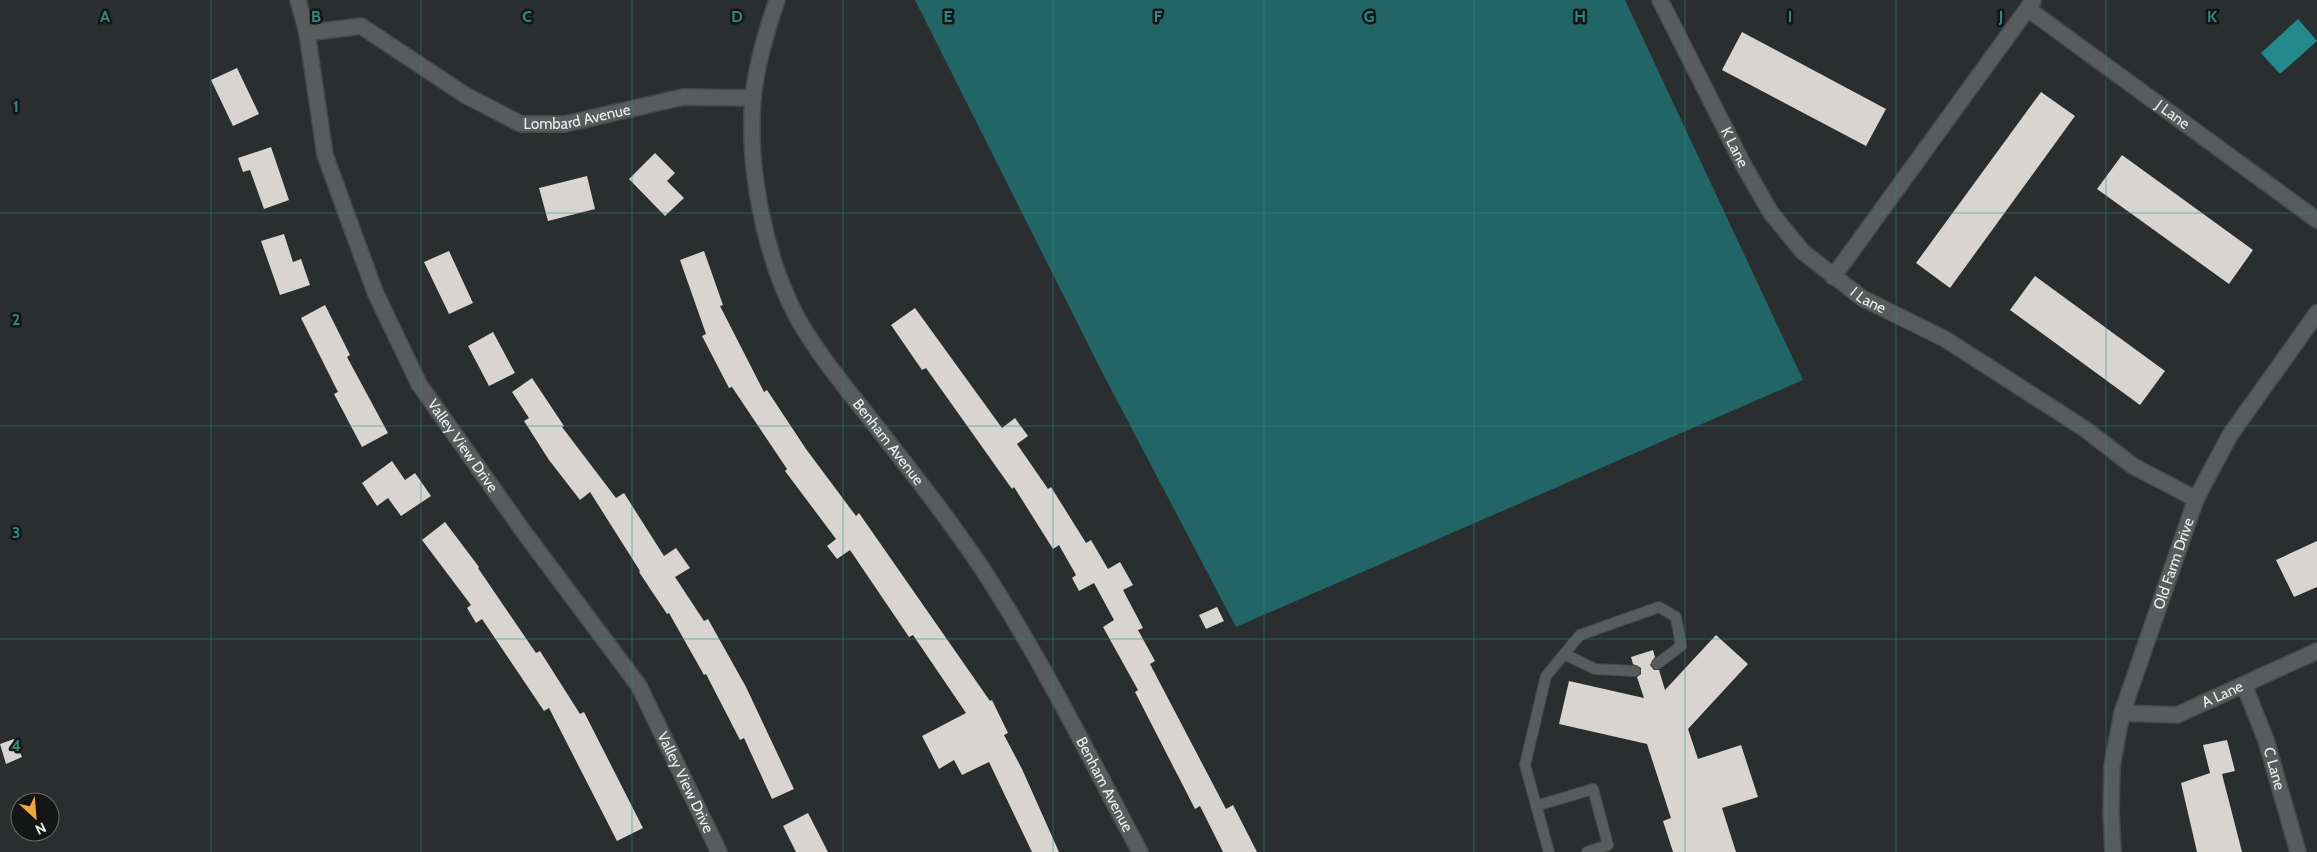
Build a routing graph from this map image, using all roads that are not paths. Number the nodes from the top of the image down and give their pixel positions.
1 (298, 0) edge
2 (777, 0) edge
3 (1660, 0) edge
4 (2031, 4) edge
5 (307, 33) junction
6 (753, 98) junction
7 (2317, 220) edge
8 (1833, 277) junction
9 (2317, 313) edge
10 (2196, 499) junction
11 (2317, 651) edge
12 (1564, 654) junction
13 (1657, 664) dead end
14 (1635, 671) dead end
15 (2244, 685) junction
16 (2122, 712) junction
17 (1536, 806) junction
18 (2113, 850) edge
19 (719, 852) edge
20 (1140, 852) edge
21 (1550, 852) edge
22 (1587, 852) edge
23 (2298, 852) edge

1 - 5 street, Valley View Drive
2 - 6 street, Benham Avenue
3 - 8 street, K Lane
4 - 7 street, J Lane
4 - 8 street
5 - 6 street, Lombard Avenue
5 - 19 street, Valley View Drive
6 - 20 street, Benham Avenue
8 - 10 street, I Lane
9 - 10 street, Old Farm Drive
10 - 16 street, Old Farm Drive
11 - 15 street, A Lane
12 - 13 lane
12 - 14 lane
12 - 17 lane
15 - 16 street, A Lane
15 - 23 street, C Lane
16 - 18 street, Old Farm Drive
17 - 21 lane
17 - 22 lane

